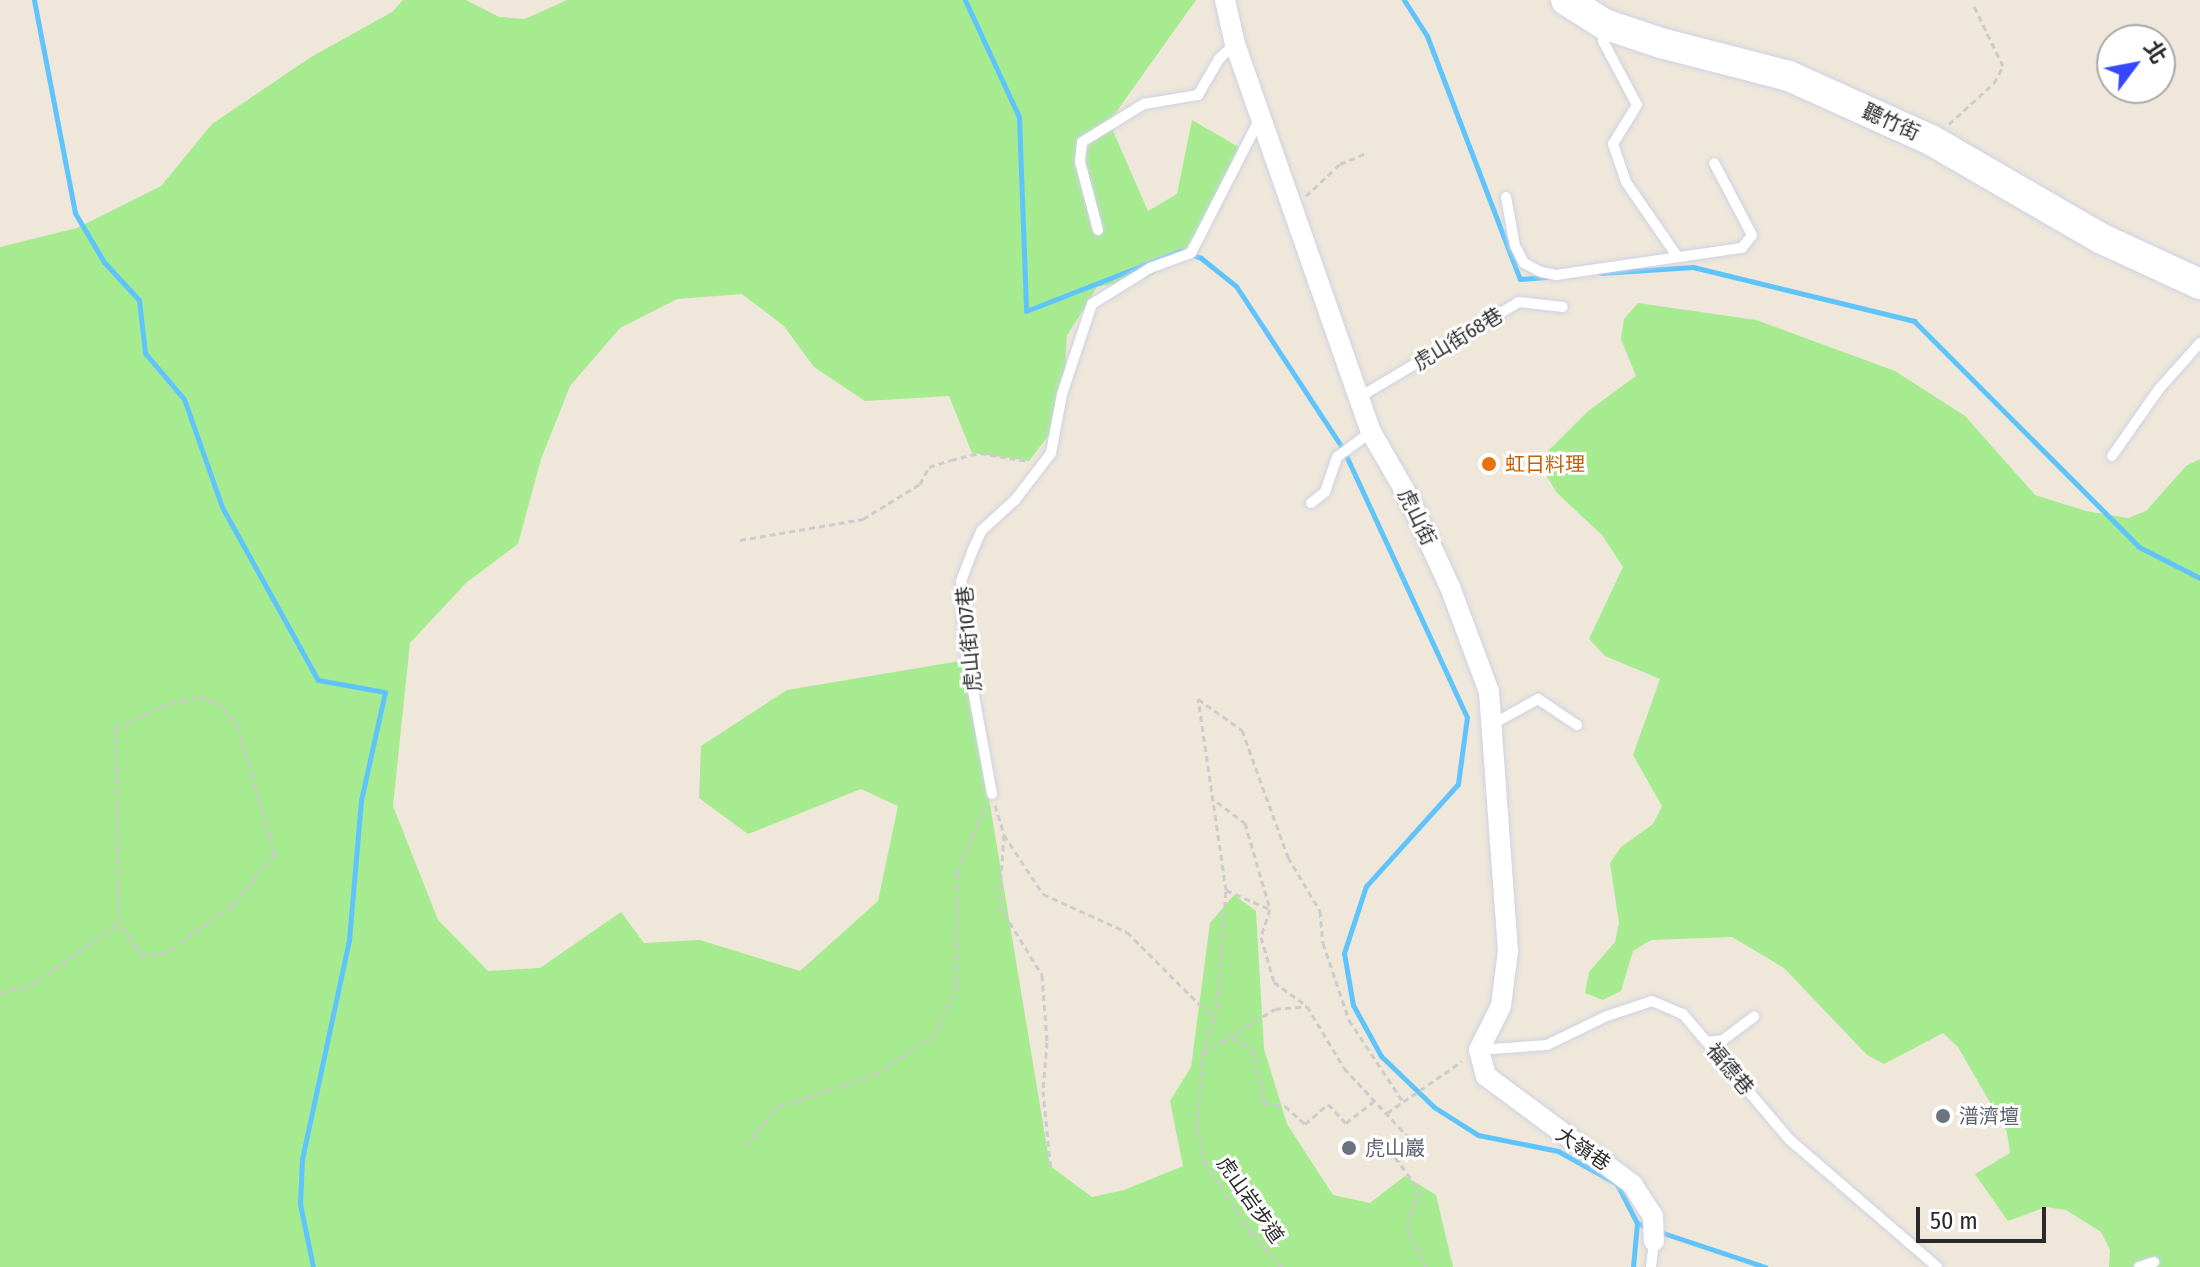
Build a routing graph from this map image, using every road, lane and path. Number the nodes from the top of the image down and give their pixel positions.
1 (1225, 0) edge
2 (1566, 0) edge
3 (1974, 6) dead end
4 (1604, 24) junction
5 (1235, 44) junction
6 (1260, 118) junction
7 (1931, 140) junction
8 (1366, 153) dead end
9 (1714, 163) dead end
10 (1506, 197) dead end
11 (1292, 210) junction
12 (1098, 230) dead end
13 (1677, 256) junction
14 (2200, 284) edge
15 (1563, 307) dead end
16 (2200, 343) edge
17 (1358, 398) junction
18 (1371, 432) junction
19 (2112, 456) dead end
20 (1041, 464) junction
21 (1311, 503) dead end
22 (740, 540) dead end
23 (1491, 725) junction
24 (1577, 725) dead end
25 (992, 794) junction
26 (1215, 800) junction
27 (1004, 835) junction
28 (1226, 890) junction
29 (1270, 909) junction
30 (119, 923) junction
31 (0, 992) edge
32 (1307, 1006) junction
33 (1754, 1017) dead end
34 (1214, 1019) junction
35 (1233, 1038) junction
36 (1707, 1042) junction
37 (1479, 1050) junction
38 (1203, 1053) junction
39 (1375, 1100) junction
40 (1402, 1100) junction
41 (1387, 1113) junction
42 (745, 1145) dead end
43 (1051, 1171) dead end
44 (1654, 1241) joint
45 (2154, 1262) dead end
46 (1282, 1267) edge
47 (1426, 1267) edge
48 (1651, 1267) edge
49 (1937, 1267) edge
50 (2139, 1267) edge

1 - 5 street, 虎山街
2 - 4 street, 聽竹街
3 - 7 path
4 - 7 street, 聽竹街
4 - 13 lane
5 - 6 street, 虎山街
5 - 12 lane
6 - 11 street, 虎山街
6 - 20 lane, 虎山街107巷
7 - 14 street, 聽竹街
8 - 11 path
9 - 13 lane
10 - 13 lane
11 - 17 street, 虎山街
15 - 17 lane, 虎山街68巷
16 - 19 lane
17 - 18 street, 虎山街
18 - 21 lane
18 - 23 street, 虎山街
20 - 22 path
20 - 25 lane, 虎山街107巷
23 - 24 lane
23 - 37 street, 虎山街
25 - 27 path
25 - 42 path
26 - 28 path, 虎山岩步道
26 - 29 path
26 - 40 path, 虎山岩步道
27 - 34 path
27 - 43 path
28 - 29 path
28 - 34 path, 虎山岩步道
29 - 32 path
30 - 30 path
30 - 31 path
32 - 35 path
32 - 39 path
33 - 36 lane
34 - 38 path, 虎山岩步道
35 - 38 path
35 - 39 path
36 - 37 lane, 福德巷
36 - 49 lane, 福德巷
37 - 40 path
37 - 44 street, 大嶺巷
38 - 46 path, 虎山岩步道
39 - 41 path
40 - 41 path
41 - 47 path
44 - 48 lane, 大嶺巷
45 - 50 lane

